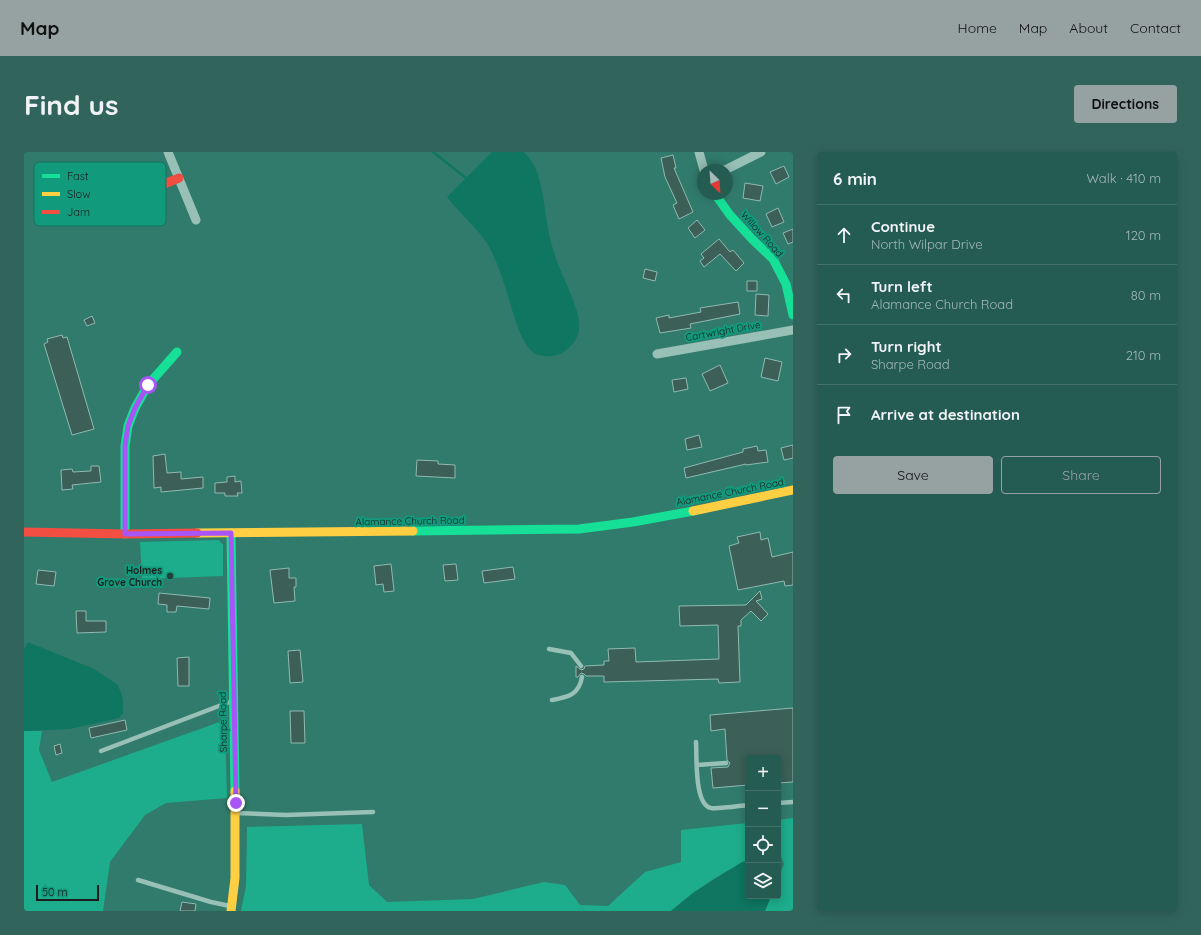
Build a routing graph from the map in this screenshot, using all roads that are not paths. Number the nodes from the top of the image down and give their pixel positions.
1 (168, 152) edge
2 (699, 152) edge
3 (761, 152) edge
4 (702, 164) edge
5 (733, 166) edge
6 (179, 178) junction
7 (166, 183) edge
8 (719, 200) edge
9 (196, 220) dead end
10 (793, 315) edge
11 (793, 330) edge
12 (177, 352) dead end
13 (657, 354) dead end
14 (793, 490) edge
15 (24, 532) edge
16 (231, 533) junction
17 (125, 534) junction
18 (549, 649) dead end
19 (581, 666) dead end
20 (582, 677) dead end
21 (552, 700) dead end
22 (234, 701) junction
23 (696, 742) dead end
24 (101, 751) dead end
25 (726, 763) dead end
26 (697, 765) junction
27 (793, 802) edge
28 (781, 803) edge
29 (745, 805) edge
30 (373, 812) dead end
31 (236, 813) junction
32 (138, 880) dead end
33 (232, 909) edge

1 - 6 street
2 - 4 street
3 - 5 street
6 - 7 street
6 - 9 street
8 - 10 street, Willow Road
11 - 13 street, Cartwright Drive
12 - 17 street
14 - 16 street, Alamance Church Road
15 - 17 street, Alamance Church Road
16 - 17 street, Alamance Church Road
16 - 22 street, Sharpe Road
18 - 19 lane
20 - 21 lane
22 - 24 lane
22 - 31 street, Sharpe Road
23 - 26 lane
25 - 26 lane
26 - 29 lane
27 - 28 lane
30 - 31 lane
31 - 33 street, Sharpe Road
32 - 33 lane

